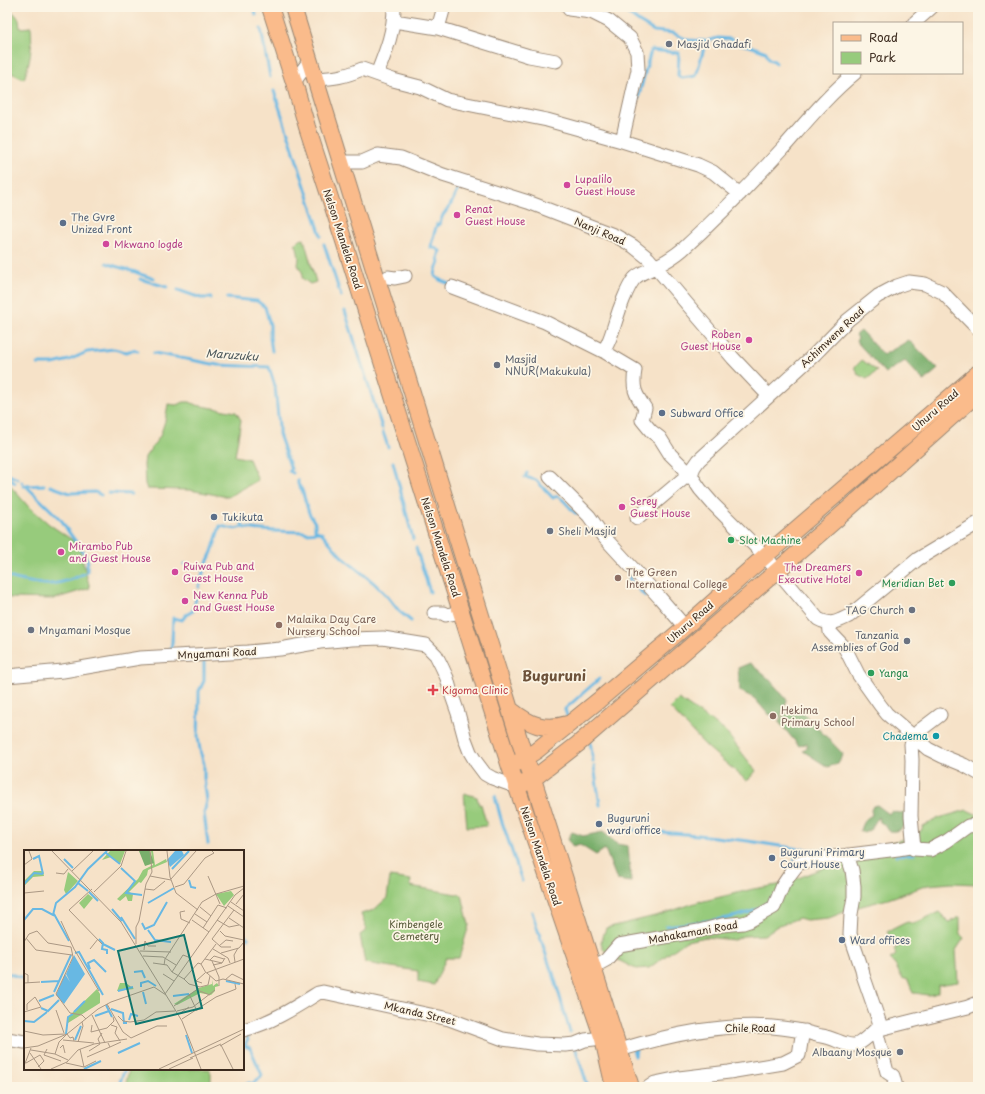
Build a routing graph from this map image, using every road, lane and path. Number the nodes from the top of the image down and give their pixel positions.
1 (270, 7) edge
2 (293, 7) edge
3 (394, 7) edge
4 (444, 7) edge
5 (932, 7) edge
6 (569, 9) dead end
7 (394, 21) junction
8 (915, 22) edge
9 (438, 28) junction
10 (310, 60) junction
11 (556, 61) dead end
12 (376, 74) junction
13 (853, 74) edge
14 (316, 79) junction
15 (294, 82) junction
16 (622, 141) junction
17 (341, 162) junction
18 (740, 194) junction
19 (656, 267) junction
20 (405, 276) dead end
21 (388, 278) dead end
22 (452, 287) dead end
23 (978, 329) edge
24 (603, 351) junction
25 (978, 373) edge
26 (978, 393) edge
27 (769, 396) junction
28 (691, 476) junction
29 (550, 477) dead end
30 (637, 518) dead end
31 (978, 523) edge
32 (765, 556) junction
33 (778, 571) junction
34 (461, 612) junction
35 (434, 613) dead end
36 (829, 623) junction
37 (685, 627) junction
38 (7, 676) edge
39 (511, 710) junction
40 (940, 715) dead end
41 (570, 724) junction
42 (915, 739) junction
43 (525, 758) junction
44 (510, 767) junction
45 (978, 773) edge
46 (497, 778) junction
47 (533, 779) junction
48 (517, 787) junction
49 (978, 825) edge
50 (915, 846) junction
51 (847, 855) junction
52 (593, 967) junction
53 (978, 1003) edge
54 (244, 1030) edge
55 (876, 1030) junction
56 (805, 1031) junction
57 (7, 1039) edge
58 (24, 1042) edge
59 (612, 1042) junction
60 (614, 1087) edge
61 (632, 1087) edge
62 (649, 1087) edge
63 (896, 1087) edge

1 - 15 main road, Nelson Mandela Road
2 - 10 main road, Nelson Mandela Road
3 - 7 street
4 - 9 street
5 - 8 street
6 - 16 street
7 - 9 street
7 - 12 street
9 - 11 street
10 - 14 main road, Nelson Mandela Road
10 - 15 street
12 - 14 street
12 - 16 street
13 - 18 street
14 - 17 main road, Nelson Mandela Road
15 - 34 main road, Nelson Mandela Road
16 - 18 street
17 - 19 street, Nanji Road
17 - 39 main road, Nelson Mandela Road
18 - 19 street
19 - 24 street
19 - 27 street
20 - 21 street
22 - 24 street
23 - 27 street, Achimwene Road
24 - 28 street
25 - 32 main road, Uhuru Road
26 - 33 main road, Uhuru Road
27 - 28 street, Achimwene Road
28 - 30 street
28 - 32 street
29 - 37 street
31 - 36 street
32 - 33 street
32 - 37 main road, Uhuru Road
33 - 36 street
33 - 47 main road, Uhuru Road
34 - 35 street
34 - 44 main road, Nelson Mandela Road
36 - 42 street
37 - 41 main road, Uhuru Road
38 - 46 street, Mnyamani Road
39 - 41 main road
39 - 43 main road, Nelson Mandela Road
40 - 42 street
41 - 43 main road, Uhuru Road
42 - 45 street
42 - 50 street
43 - 44 main road, Uhuru Road
43 - 47 main road, Nelson Mandela Road
44 - 46 street
44 - 48 main road, Nelson Mandela Road
46 - 48 street
47 - 48 main road, Uhuru Road
47 - 52 main road, Nelson Mandela Road
48 - 59 main road, Nelson Mandela Road
49 - 50 street, Mahakamani Road
50 - 51 street, Mahakamani Road
51 - 52 street, Mahakamani Road
51 - 55 street
52 - 59 main road, Nelson Mandela Road
53 - 55 street, Chile Road
54 - 59 street, Mkanda Street
55 - 56 street, Chile Road
55 - 63 street
56 - 59 street, Chile Road
56 - 62 street
57 - 58 street
59 - 60 main road, Nelson Mandela Road
59 - 61 main road, Nelson Mandela Road

